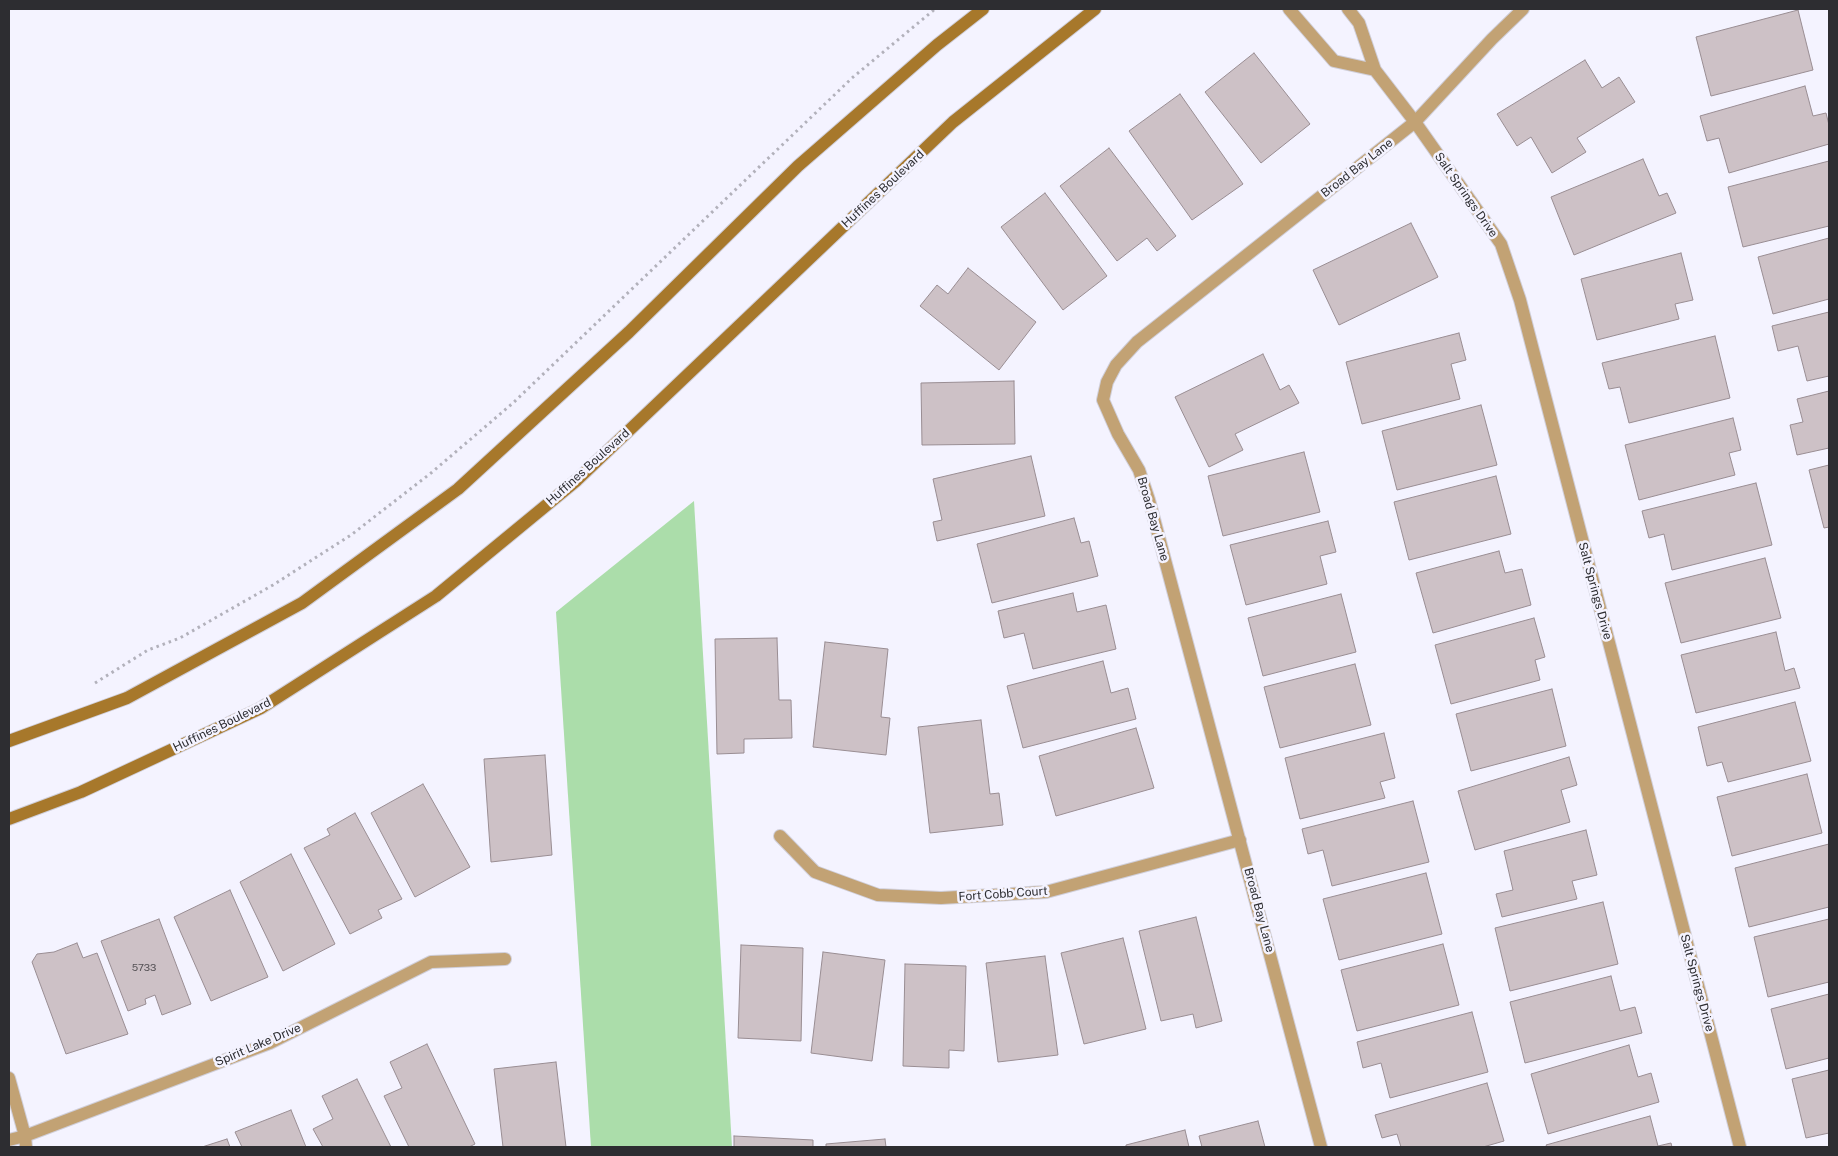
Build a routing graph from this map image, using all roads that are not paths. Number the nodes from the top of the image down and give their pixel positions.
1 (984, 9) edge
2 (1095, 9) edge
3 (1289, 9) edge
4 (1348, 9) edge
5 (1523, 9) edge
6 (1375, 70) junction
7 (1415, 122) junction
8 (9, 741) edge
9 (9, 819) edge
10 (780, 836) dead end
11 (1240, 840) junction
12 (505, 958) dead end
13 (9, 1078) edge
14 (9, 1140) edge
15 (25, 1142) edge
16 (1321, 1147) edge
17 (1740, 1147) edge

1 - 8 main road
2 - 9 main road, Huffines Boulevard
3 - 6 street
4 - 6 street, Salt Springs Drive
5 - 7 street, Broad Bay Lane
6 - 7 street, Salt Springs Drive
7 - 11 street, Broad Bay Lane
7 - 17 street, Salt Springs Drive
10 - 11 street, Fort Cobb Court
11 - 16 street, Broad Bay Lane
12 - 15 street, Spirit Lake Drive
13 - 15 street
14 - 15 street, Spirit Lake Drive

